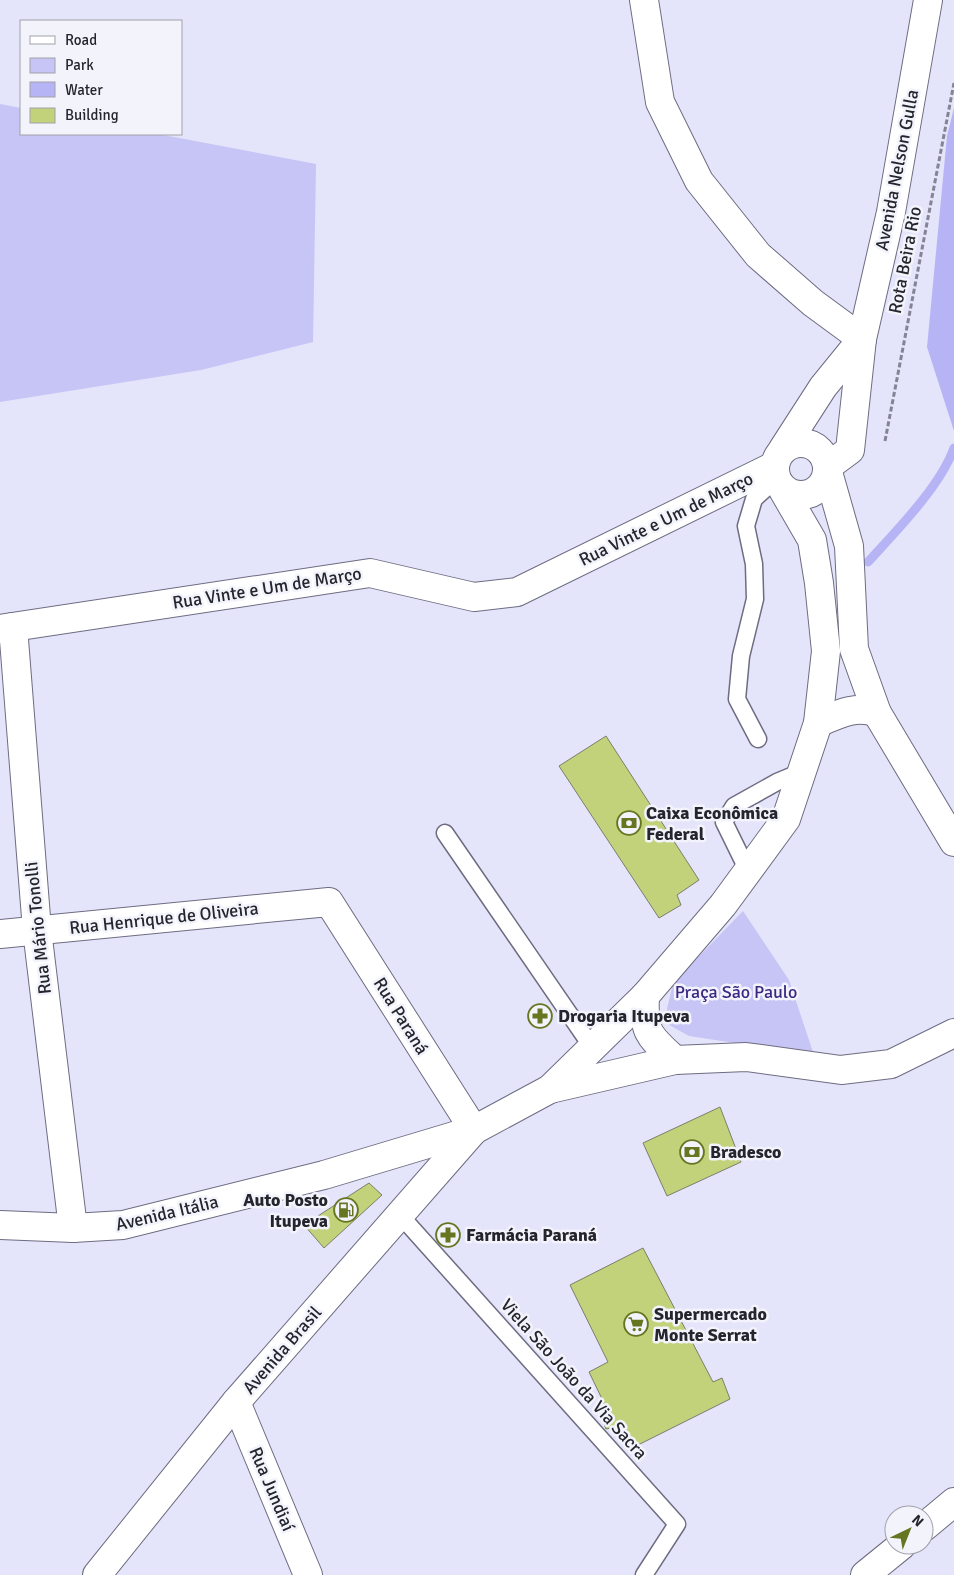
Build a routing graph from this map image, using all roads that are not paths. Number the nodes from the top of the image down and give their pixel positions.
1 (644, 0) edge
2 (928, 0) edge
3 (862, 339) junction
4 (827, 470) junction
5 (779, 471) junction
6 (7, 628) edge
7 (877, 713) junction
8 (818, 724) junction
9 (758, 739) dead end
10 (801, 772) junction
11 (445, 832) dead end
12 (954, 842) edge
13 (748, 871) junction
14 (329, 902) joint
15 (37, 930) junction
16 (0, 934) edge
17 (645, 996) junction
18 (954, 1033) edge
19 (592, 1047) junction
20 (675, 1060) junction
21 (550, 1089) junction
22 (474, 1130) junction
23 (400, 1216) junction
24 (0, 1225) edge
25 (73, 1228) junction
26 (236, 1402) junction
27 (954, 1502) edge
28 (934, 1519) edge
29 (890, 1555) edge
30 (97, 1575) edge
31 (308, 1575) edge
32 (644, 1575) edge
33 (865, 1575) edge

1 - 3 main road
2 - 3 main road, Avenida Nelson Gulla
3 - 4 main road, Avenida Nelson Gulla
3 - 5 main road
4 - 5 main road
4 - 5 main road
4 - 7 main road
5 - 6 main road, Rua Vinte e Um de Março
5 - 8 main road
5 - 9 lane
6 - 15 main road, Rua Mário Tonolli
7 - 8 main road
7 - 12 main road
8 - 10 main road
10 - 13 main road
10 - 13 lane
11 - 19 lane
13 - 17 main road
14 - 15 main road, Rua Henrique de Oliveira
14 - 22 main road, Rua Paraná
15 - 16 main road, Rua Henrique de Oliveira
15 - 25 main road, Rua Mário Tonolli
17 - 19 main road
17 - 20 main road
18 - 20 main road
19 - 21 main road
20 - 21 main road
21 - 22 main road
22 - 23 main road, Avenida Brasil
22 - 25 main road, Avenida Itália
23 - 26 main road, Avenida Brasil
23 - 32 lane, Viela São João da Via Sacra
24 - 25 main road, Avenida Itália
26 - 30 main road, Avenida Brasil
26 - 31 main road, Rua Jundiaí
27 - 28 main road
29 - 33 main road

